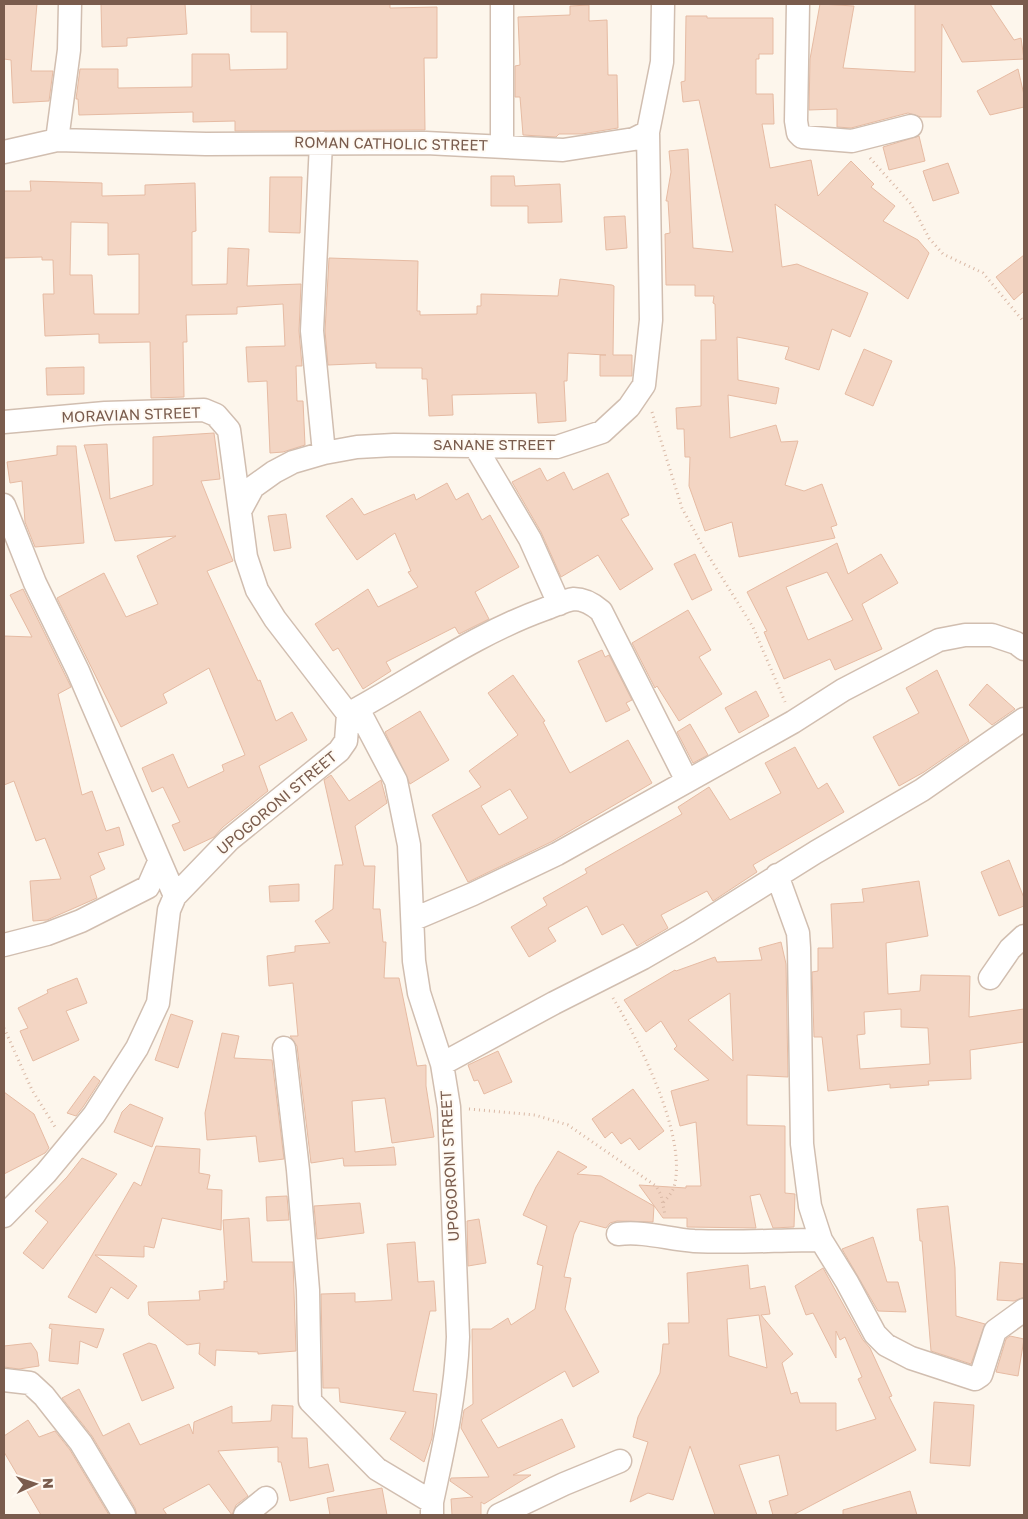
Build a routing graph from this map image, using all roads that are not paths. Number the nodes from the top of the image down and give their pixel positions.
1 (70, 4) edge
2 (502, 4) edge
3 (663, 4) edge
4 (798, 4) edge
5 (911, 126) dead end
6 (648, 132) junction
7 (57, 140) junction
8 (321, 143) junction
9 (502, 146) junction
10 (4, 152) edge
11 (4, 422) edge
12 (475, 446) junction
13 (324, 453) junction
14 (4, 505) edge
15 (240, 511) junction
16 (559, 604) junction
17 (1024, 649) edge
18 (353, 712) junction
19 (1024, 719) edge
20 (687, 781) junction
21 (159, 862) junction
22 (777, 875) junction
23 (176, 896) junction
24 (414, 919) junction
25 (1024, 936) edge
26 (4, 945) edge
27 (990, 978) dead end
28 (284, 1048) dead end
29 (442, 1064) junction
30 (4, 1216) edge
31 (618, 1234) dead end
32 (821, 1240) junction
33 (1024, 1310) edge
34 (4, 1380) edge
35 (620, 1461) dead end
36 (266, 1498) dead end
37 (432, 1509) edge
38 (124, 1515) edge
39 (244, 1515) edge
40 (499, 1515) edge

1 - 7 street
2 - 9 street
3 - 6 street
4 - 5 street
6 - 9 street, ROMAN CATHOLIC STREET
6 - 12 street, SANANE STREET
7 - 8 street, ROMAN CATHOLIC STREET
7 - 10 street, ROMAN CATHOLIC STREET
8 - 9 street, ROMAN CATHOLIC STREET
8 - 13 street
11 - 15 street, MORAVIAN STREET
12 - 13 street, SANANE STREET
12 - 16 street
13 - 15 street, SANANE STREET
14 - 21 street
15 - 18 street, UPOGORONI STREET
16 - 18 street
16 - 20 street
17 - 20 street
18 - 23 street, UPOGORONI STREET
18 - 24 street, UPOGORONI STREET
19 - 22 street
20 - 24 street
21 - 23 street
21 - 26 street
22 - 29 street
22 - 32 street
23 - 30 street
24 - 29 street, UPOGORONI STREET
25 - 27 street
28 - 37 street
29 - 37 street, UPOGORONI STREET
31 - 32 street
32 - 33 street
34 - 38 street
35 - 40 street
36 - 39 street

